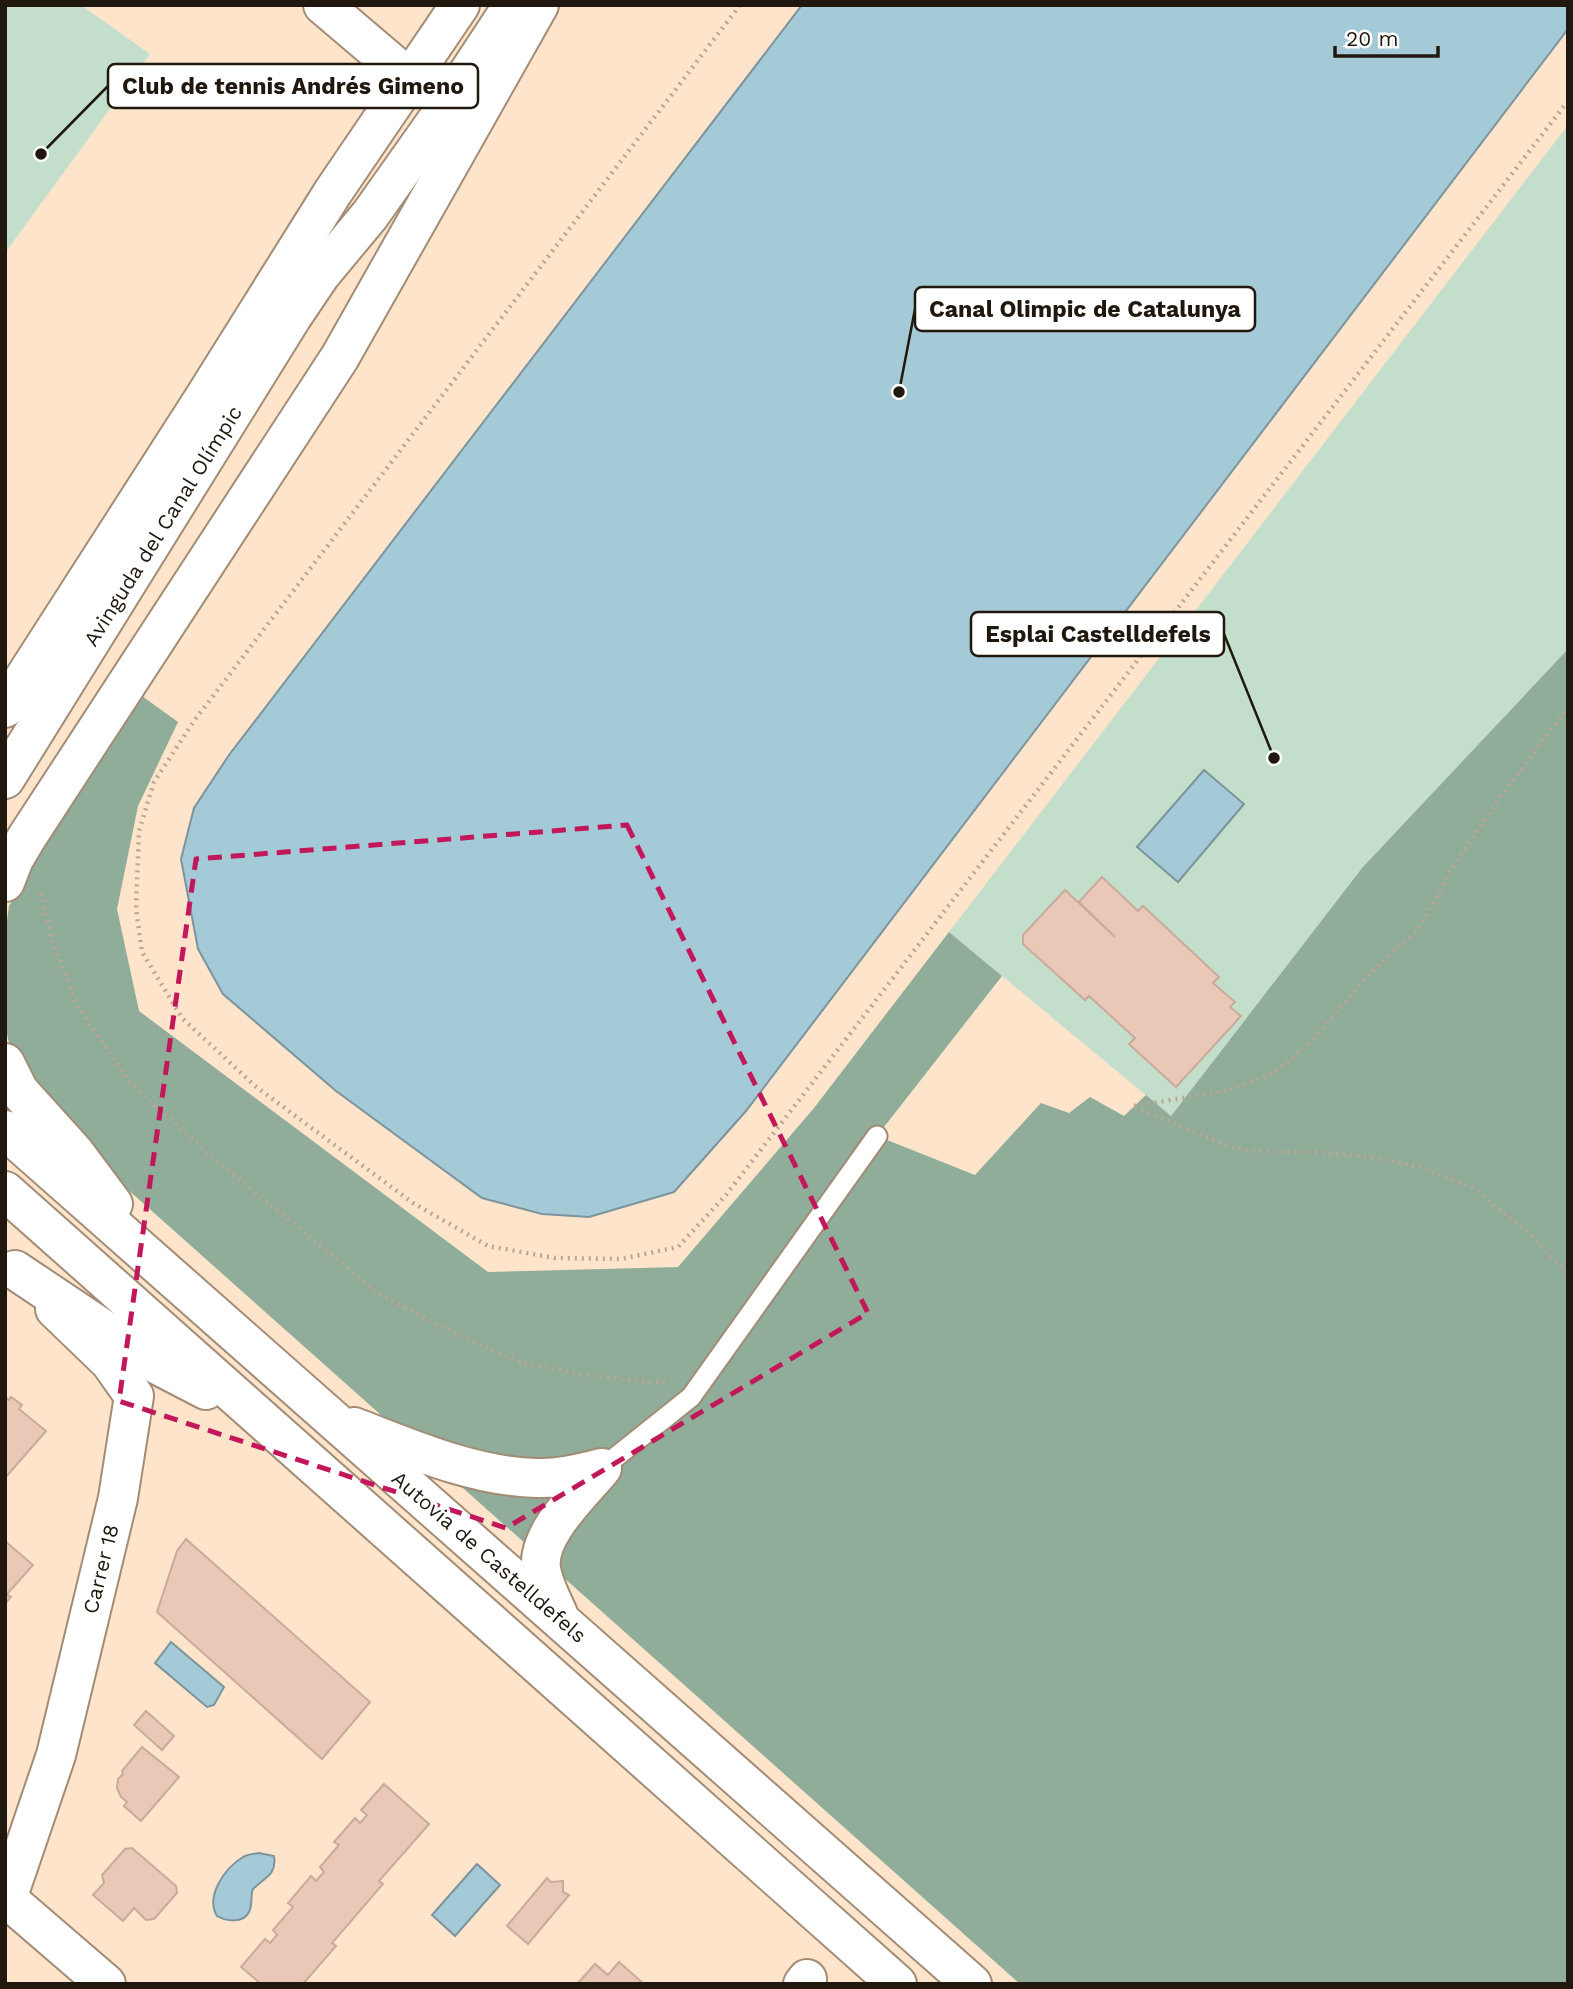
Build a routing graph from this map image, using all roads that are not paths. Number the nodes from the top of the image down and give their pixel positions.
1 (323, 5) edge
2 (460, 5) edge
3 (485, 5) edge
4 (513, 5) edge
5 (539, 5) edge
6 (410, 79) junction
7 (321, 274) junction
8 (5, 708) edge
9 (5, 779) edge
10 (22, 884) edge
11 (10, 1077) edge
12 (5, 1130) edge
13 (877, 1136) dead end
14 (5, 1191) edge
15 (10, 1266) edge
16 (165, 1272) junction
17 (256, 1416) junction
18 (331, 1419) junction
19 (602, 1468) junction
20 (560, 1619) junction
21 (6, 1901) edge
22 (106, 1984) edge
23 (897, 1984) edge
24 (972, 1984) edge

1 - 6 main road
2 - 6 main road
3 - 7 main road, Avinguda del Canal Olímpic
4 - 7 main road, Avinguda del Canal Olímpic
5 - 10 main road
6 - 8 main road
7 - 9 main road, Avinguda del Canal Olímpic
11 - 16 main road
12 - 16 main road, Autovia de Castelldefels
13 - 19 lane
14 - 17 main road
15 - 17 main road
15 - 21 main road, Carrer 18
16 - 18 main road, Autovia de Castelldefels
17 - 23 main road
18 - 19 main road
18 - 20 main road, Autovia de Castelldefels
19 - 20 main road
20 - 24 main road, Autovia de Castelldefels
21 - 22 main road

